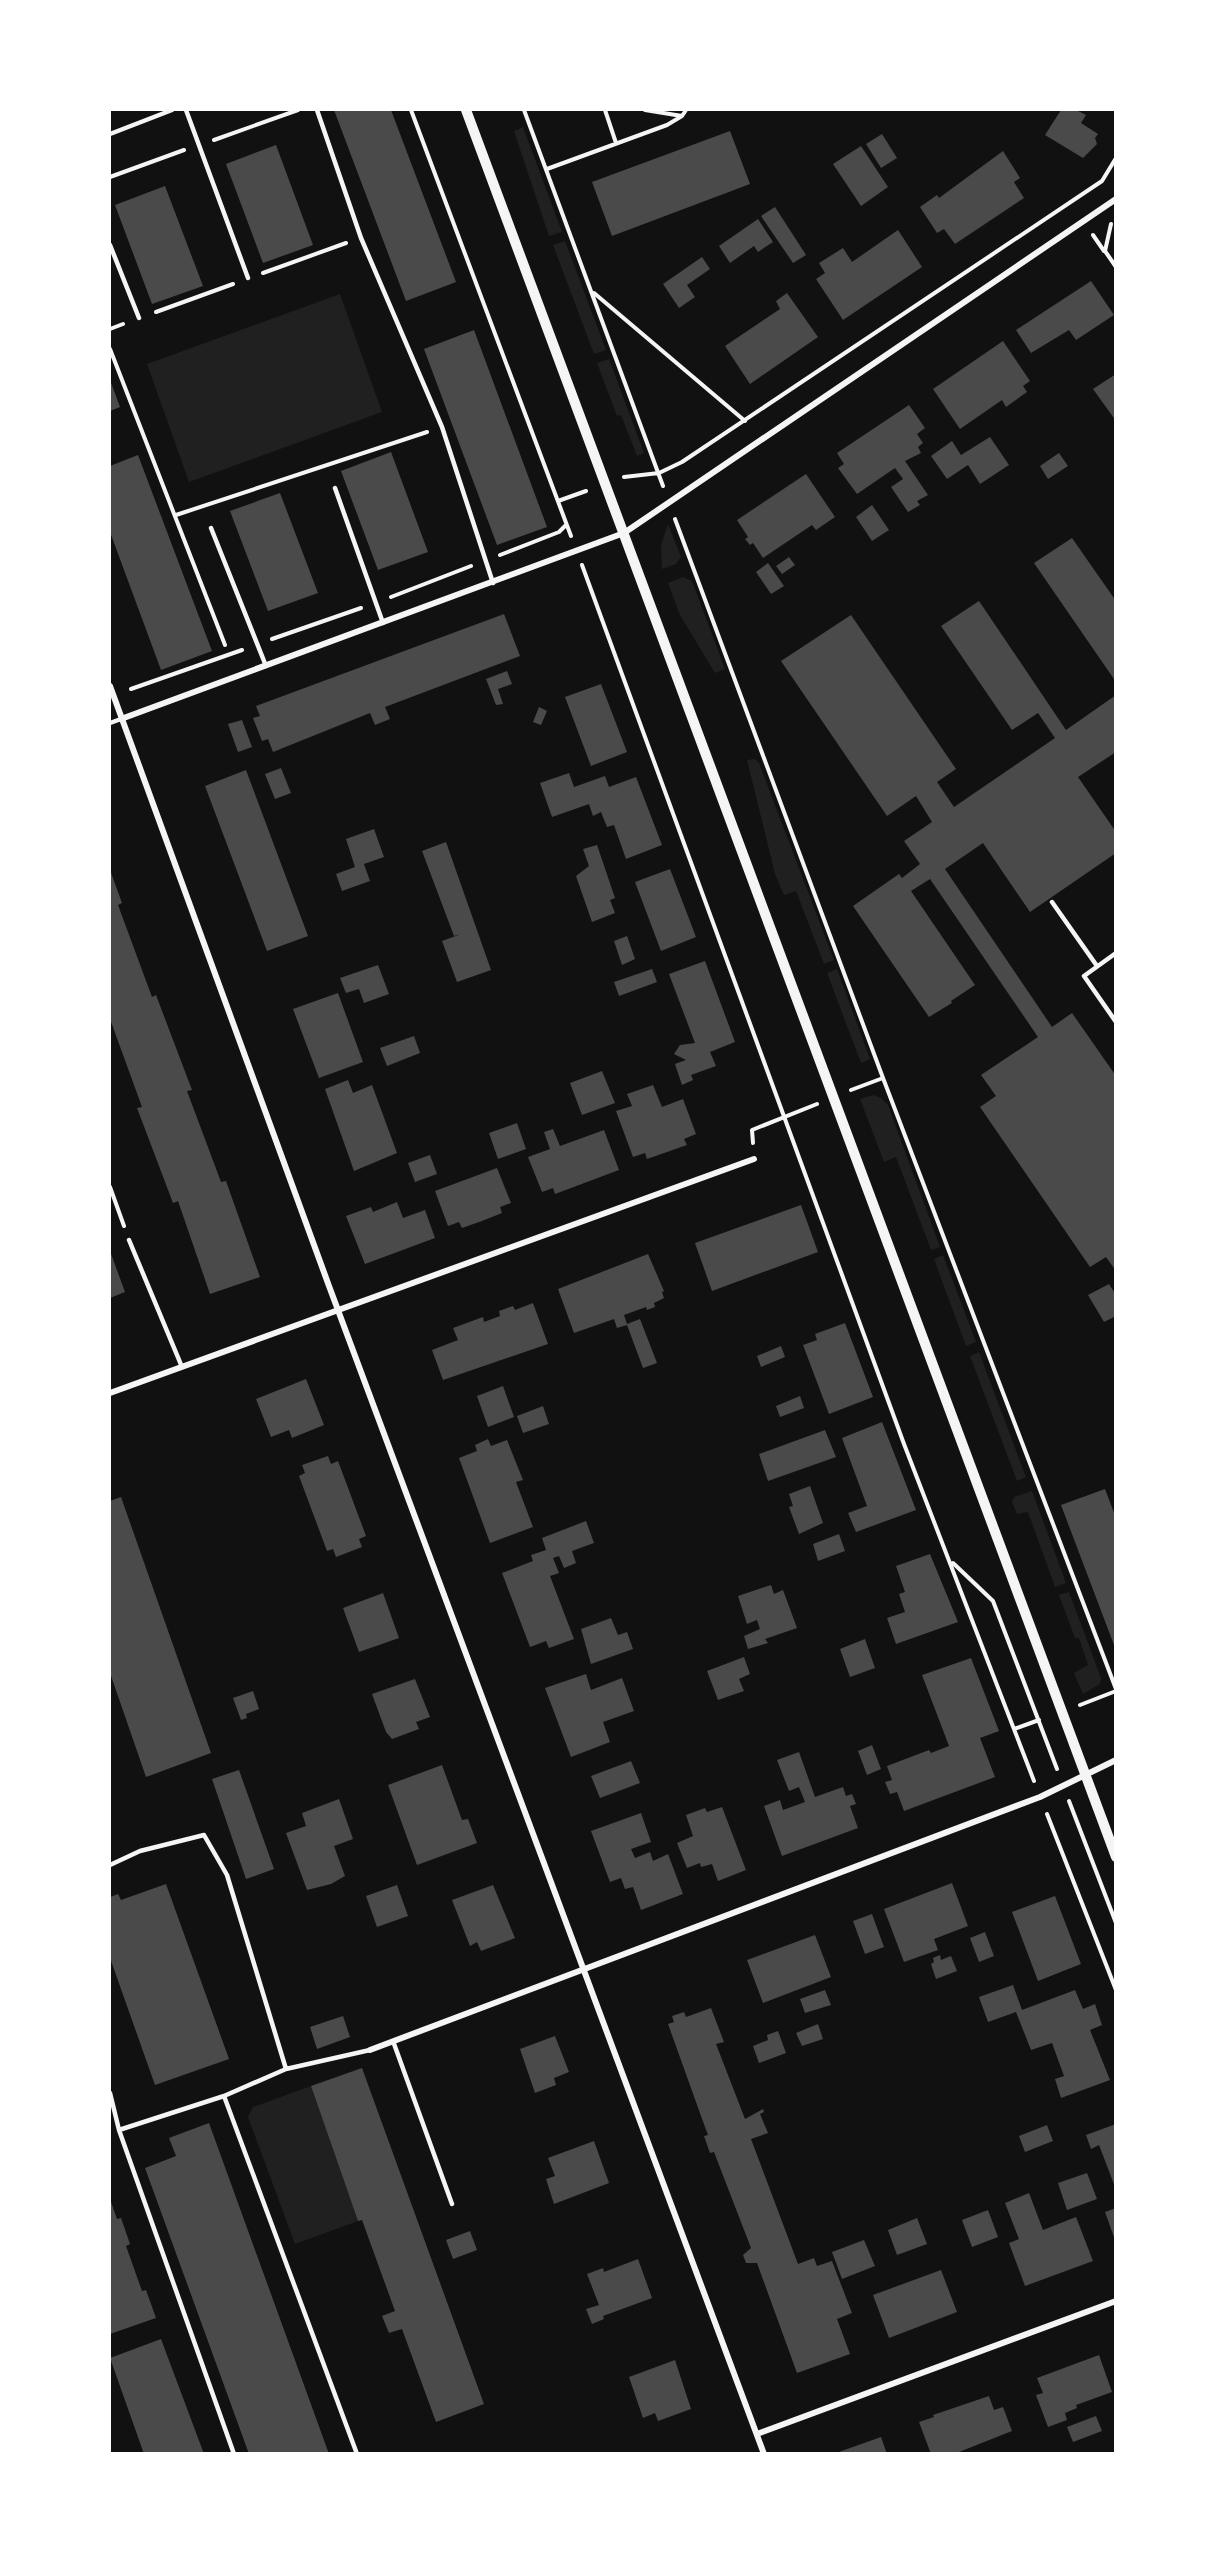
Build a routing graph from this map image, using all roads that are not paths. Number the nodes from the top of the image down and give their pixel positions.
1 (172, 110) edge
2 (186, 110) edge
3 (316, 110) edge
4 (466, 110) edge
5 (110, 134) edge
6 (1116, 200) edge
7 (110, 244) edge
8 (248, 278) dead end
9 (138, 318) dead end
10 (335, 488) dead end
11 (211, 528) dead end
12 (624, 533) junction
13 (493, 583) junction
14 (383, 623) junction
15 (266, 666) junction
16 (110, 686) edge
17 (122, 719) junction
18 (110, 723) edge
19 (1052, 902) dead end
20 (1116, 953) edge
21 (1097, 966) junction
22 (1116, 1022) edge
23 (754, 1158) road end
24 (129, 1239) road end
25 (338, 1311) junction
26 (183, 1368) junction
27 (110, 1394) edge
28 (1116, 1760) edge
29 (1086, 1776) junction
30 (1116, 1857) edge
31 (110, 1864) edge
32 (584, 1969) junction
33 (393, 2041) junction
34 (370, 2050) joint
35 (286, 2069) junction
36 (110, 2093) edge
37 (224, 2096) junction
38 (119, 2130) junction
39 (452, 2204) dead end
40 (1116, 2301) edge
41 (757, 2434) junction
42 (234, 2454) edge
43 (357, 2454) edge
44 (764, 2454) edge

1 - 5 lane
2 - 8 lane
3 - 13 lane
4 - 12 street
6 - 12 street
7 - 9 lane
10 - 14 lane
11 - 15 lane
12 - 13 street
12 - 29 street
13 - 14 street
14 - 15 street
15 - 17 street
16 - 17 street
17 - 18 lane
17 - 25 street
19 - 21 lane
20 - 21 lane
21 - 22 lane
23 - 25 street
24 - 26 lane
25 - 26 street
25 - 32 street
26 - 27 street
28 - 29 street
29 - 30 street
29 - 32 street
31 - 35 lane
32 - 33 street
32 - 41 street
33 - 34 street
33 - 39 lane
34 - 35 lane
35 - 37 lane
36 - 38 lane
37 - 38 lane
37 - 43 lane
38 - 42 lane
40 - 41 street
41 - 44 street

